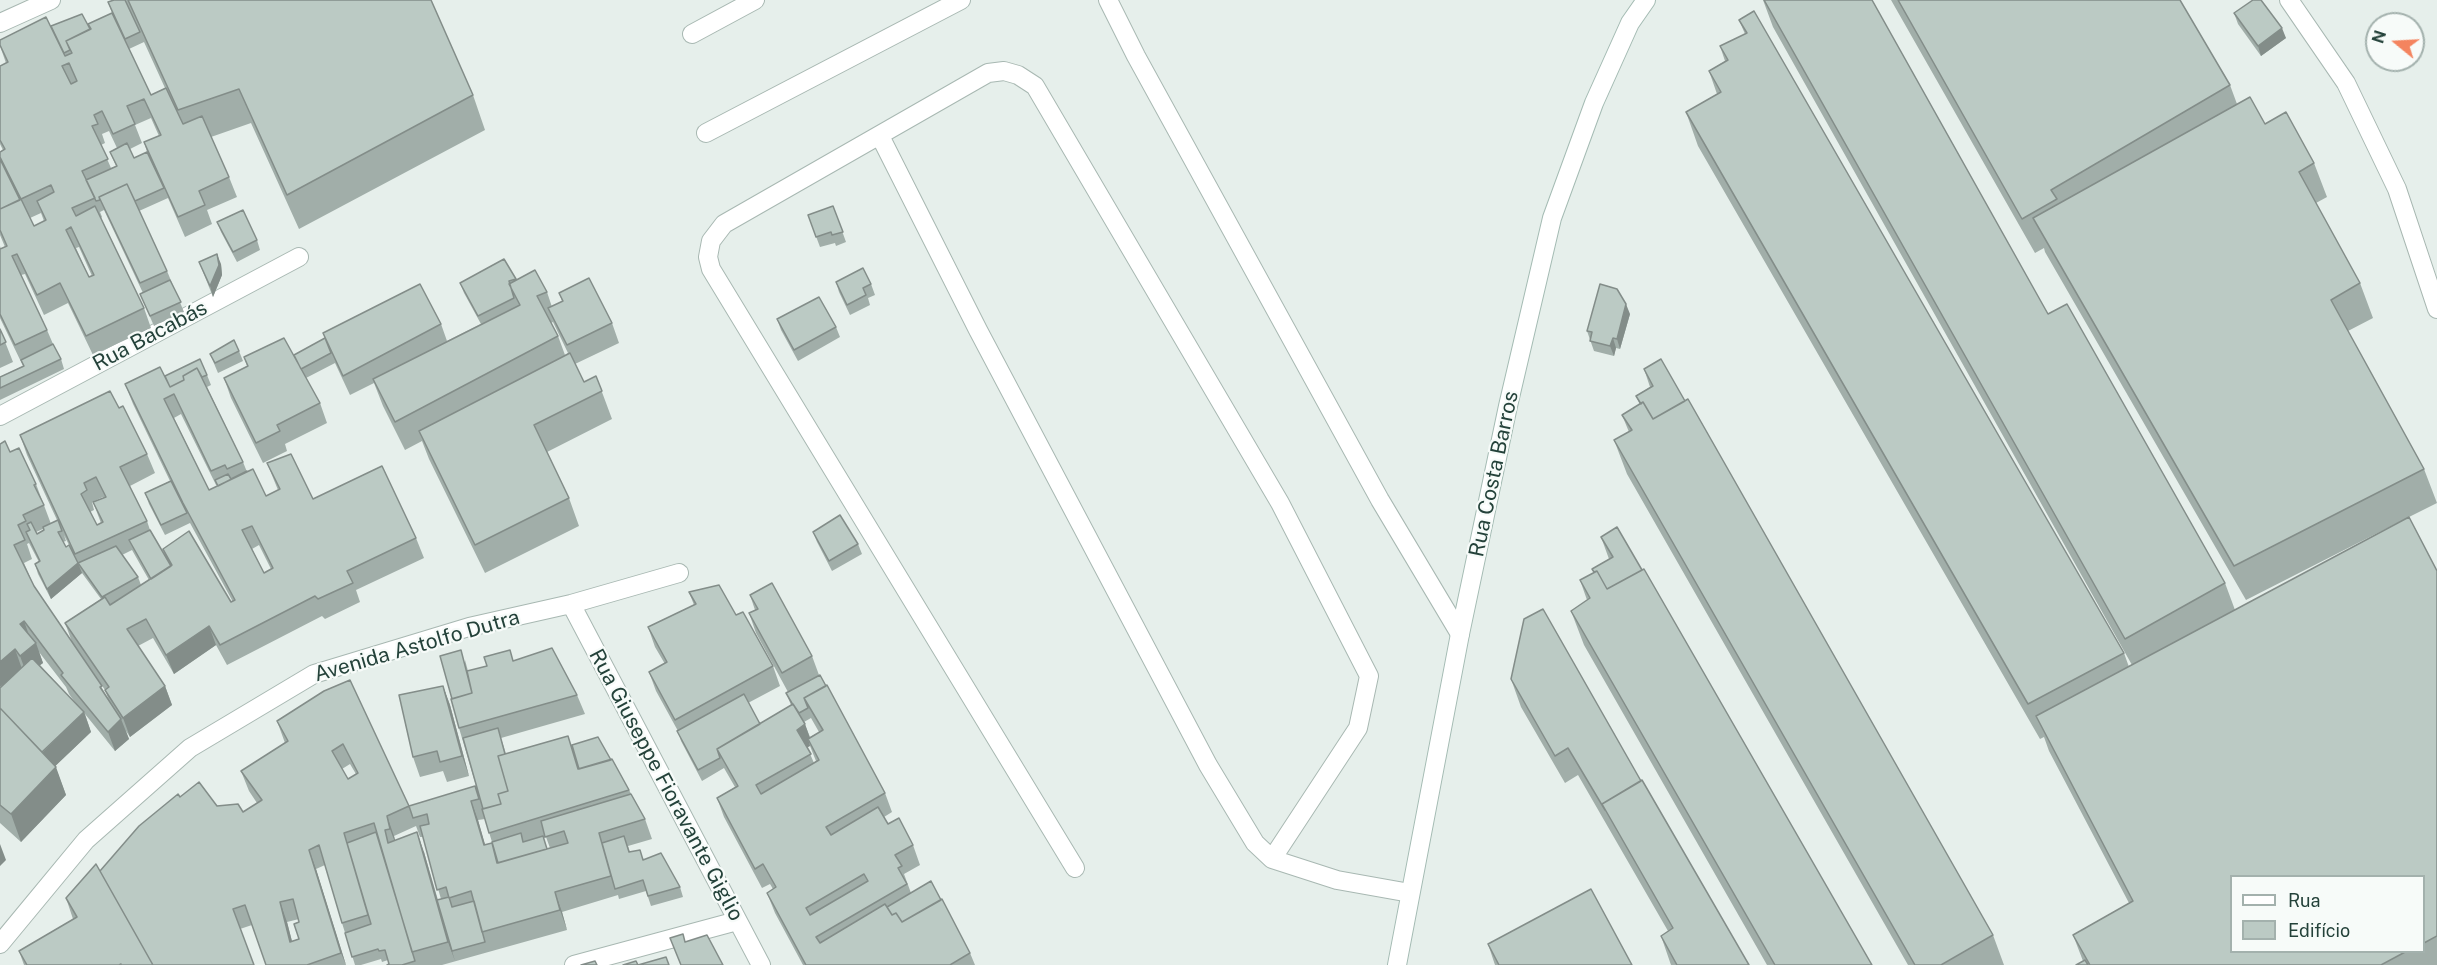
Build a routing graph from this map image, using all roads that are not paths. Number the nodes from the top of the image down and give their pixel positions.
1 (51, 0) edge
2 (755, 0) edge
3 (961, 0) edge
4 (1108, 0) edge
5 (1646, 0) edge
6 (2289, 0) edge
7 (0, 24) edge
8 (692, 33) dead end
9 (706, 133) dead end
10 (880, 136) junction
11 (299, 257) dead end
12 (2437, 309) edge
13 (0, 416) edge
14 (679, 573) dead end
15 (571, 604) junction
16 (1460, 634) junction
17 (1272, 859) junction
18 (1075, 868) dead end
19 (1410, 893) junction
20 (736, 921) junction
21 (0, 944) edge
22 (574, 965) edge
23 (761, 965) edge
24 (1397, 965) edge

1 - 7 street
2 - 8 street
3 - 9 street
4 - 16 street
5 - 16 street, Rua Costa Barros
6 - 12 street
10 - 17 street
10 - 17 street
10 - 18 street
11 - 13 street, Rua Bacabás
14 - 15 street, Avenida Astolfo Dutra
15 - 20 street, Rua Giuseppe Fioravante Giglio
15 - 21 street, Avenida Astolfo Dutra
16 - 19 street, Rua Costa Barros
17 - 19 street
19 - 24 street, Rua Costa Barros
20 - 22 street
20 - 23 street, Rua Giuseppe Fioravante Giglio

